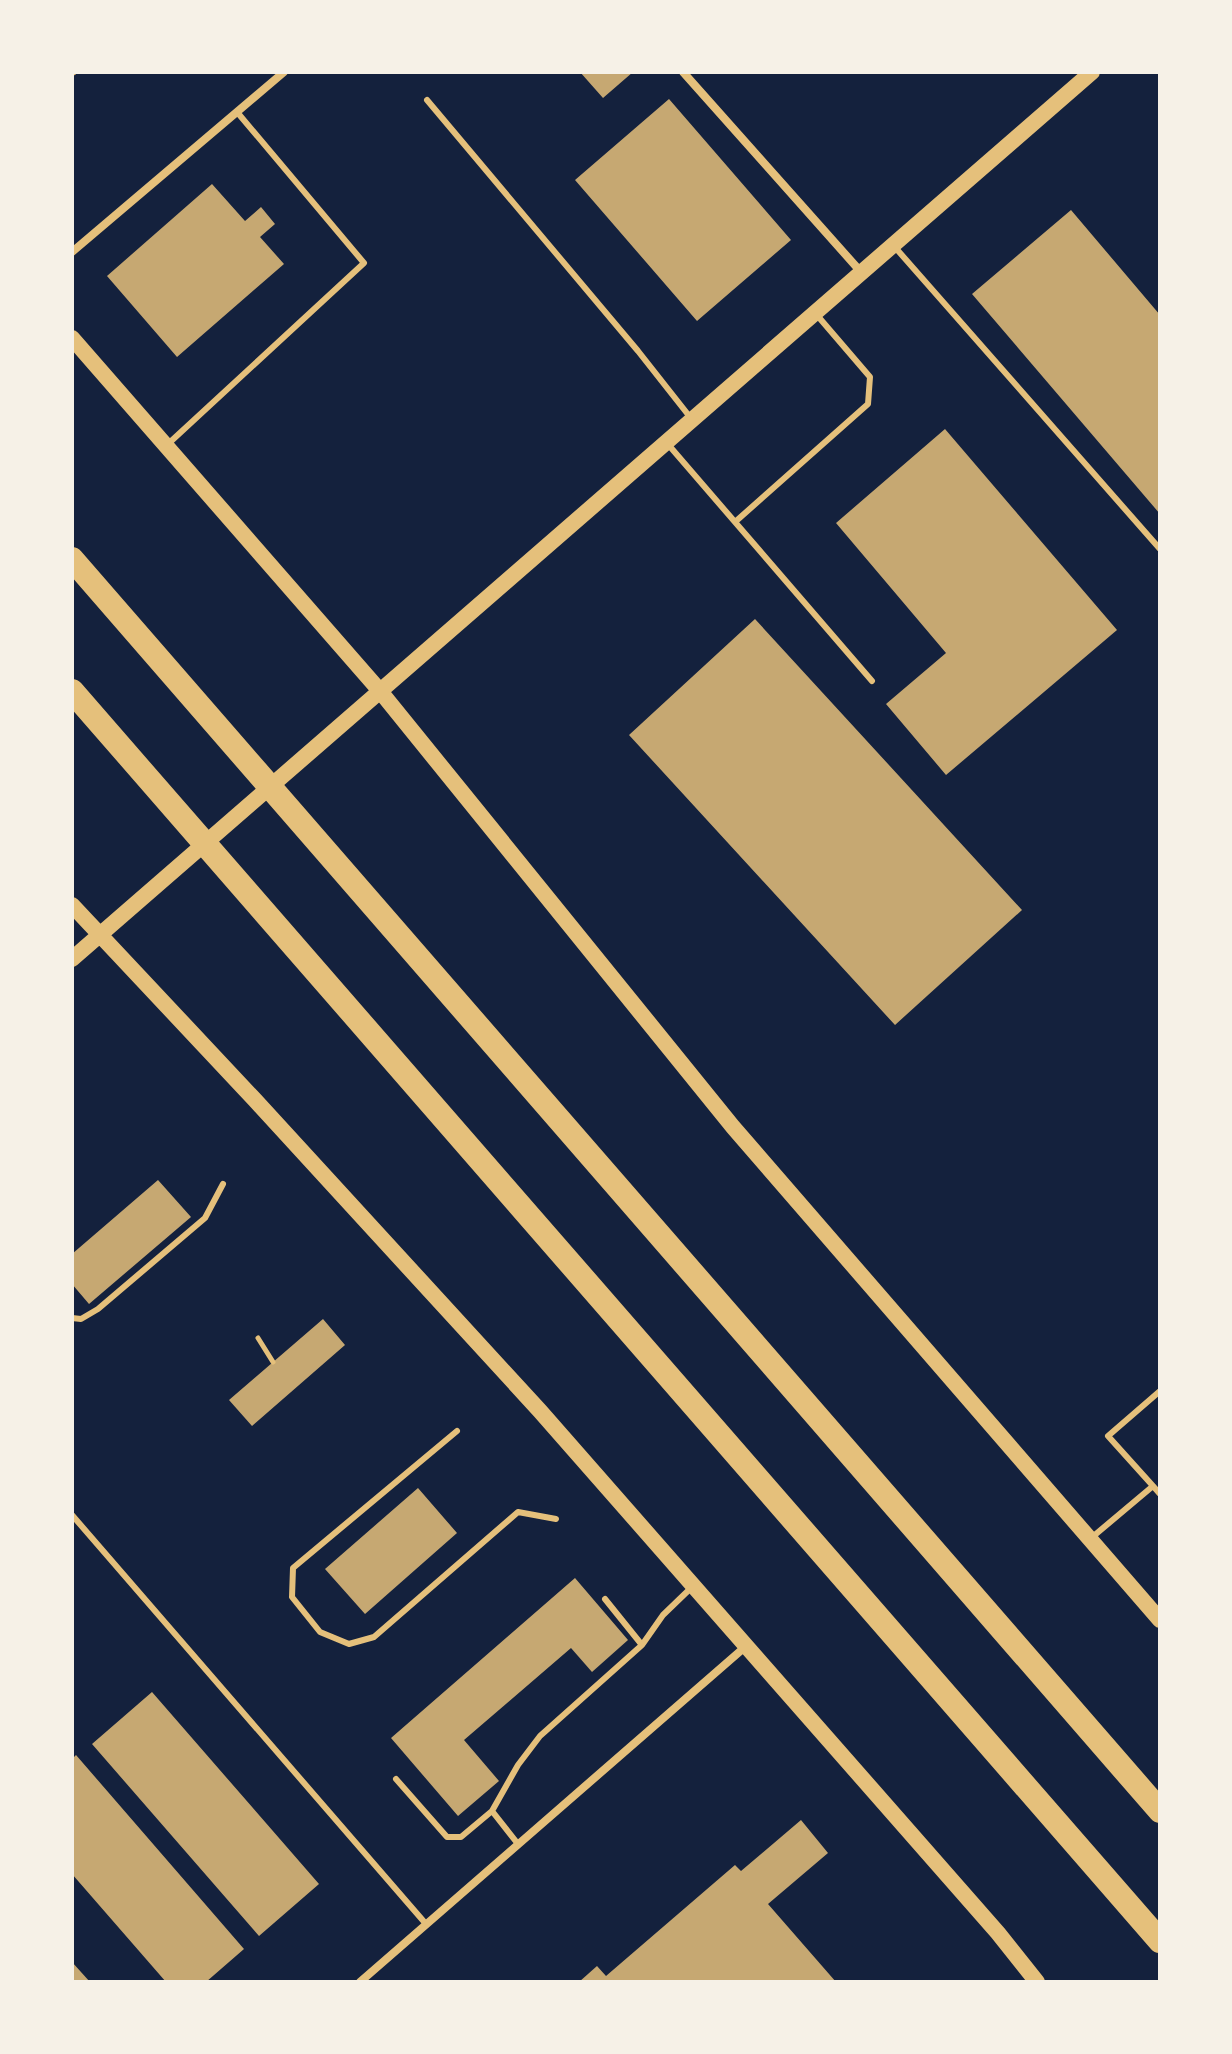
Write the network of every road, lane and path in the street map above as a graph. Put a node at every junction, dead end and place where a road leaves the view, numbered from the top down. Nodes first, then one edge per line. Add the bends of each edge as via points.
1 (284, 72) edge
2 (683, 72) edge
3 (1092, 72) edge
4 (427, 100) dead end
5 (237, 112) junction
6 (893, 245) junction
7 (72, 252) edge
8 (862, 272) junction
9 (815, 313) junction
10 (72, 338) edge
11 (692, 420) junction
12 (666, 442) junction
13 (166, 445) junction
14 (735, 522) junction
15 (1160, 549) edge
16 (72, 559) edge
17 (872, 681) dead end
18 (72, 691) edge
19 (380, 691) junction
20 (72, 905) edge
21 (98, 936) junction
22 (72, 959) edge
23 (223, 1184) dead end
24 (72, 1318) edge
25 (258, 1338) dead end
26 (273, 1362) dead end
27 (1160, 1391) edge
28 (457, 1431) dead end
29 (1153, 1486) junction
30 (1160, 1494) edge
31 (72, 1515) edge
32 (556, 1519) dead end
33 (1090, 1539) junction
34 (692, 1587) junction
35 (605, 1599) dead end
36 (1160, 1620) edge
37 (642, 1645) junction
38 (745, 1647) junction
39 (396, 1779) dead end
40 (492, 1811) junction
41 (1160, 1811) edge
42 (518, 1844) junction
43 (426, 1924) junction
44 (1160, 1941) edge
45 (360, 1982) edge
46 (1037, 1982) edge

1 - 5 street
2 - 8 street
3 - 6 main road
4 - 11 lane
5 - 7 street
5 - 13 lane via 364,263
6 - 8 main road
6 - 15 lane
8 - 9 main road
9 - 11 main road
9 - 14 lane via 870,377 868,404
10 - 13 main road
11 - 12 main road
12 - 14 lane
12 - 19 main road
13 - 19 main road
14 - 17 lane
16 - 41 highway
18 - 44 highway
19 - 21 main road
19 - 33 main road via 733,1127
20 - 21 main road
21 - 22 main road
21 - 34 main road via 520,1389
23 - 24 lane via 205,1218 98,1309
25 - 26 path
27 - 29 lane via 1108,1436
28 - 32 lane via 293,1568 292,1597 320,1632 349,1644 374,1637 518,1512
29 - 30 lane
29 - 33 lane
31 - 43 lane
33 - 36 main road
34 - 37 lane
34 - 38 main road
35 - 37 lane
37 - 40 lane via 540,1736
38 - 42 street
38 - 46 main road
39 - 40 lane via 447,1837 461,1837
40 - 42 lane
42 - 43 street
43 - 45 street

